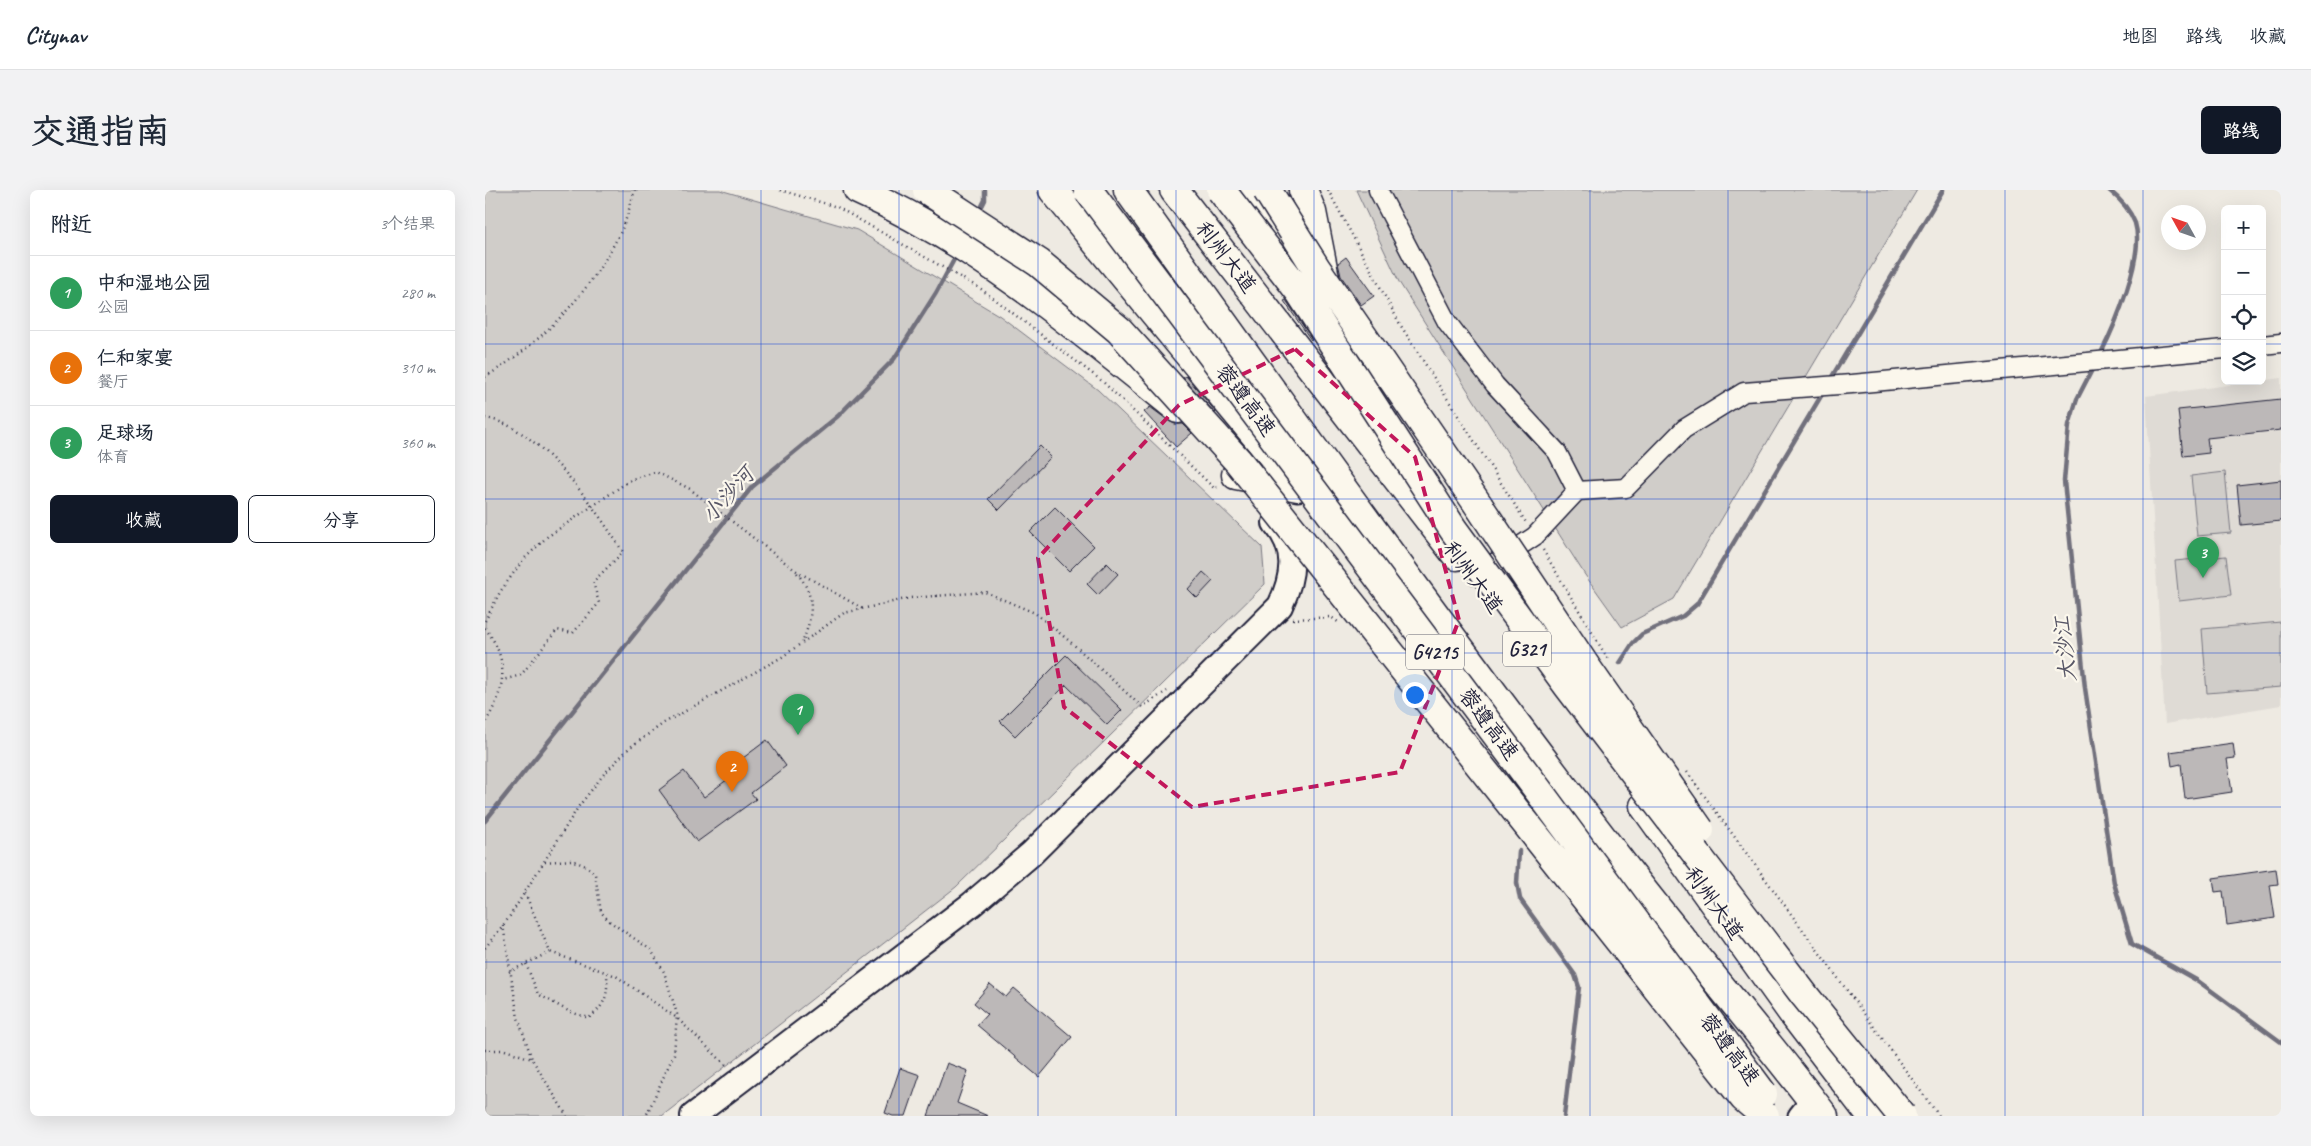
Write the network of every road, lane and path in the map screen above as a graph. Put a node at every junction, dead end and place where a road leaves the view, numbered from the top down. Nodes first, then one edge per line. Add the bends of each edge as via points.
1 (635, 190) edge
2 (780, 190) edge
3 (859, 190) edge
4 (927, 190) edge
5 (1053, 190) edge
6 (1088, 190) edge
7 (1129, 190) edge
8 (1174, 190) edge
9 (1221, 190) edge
10 (1245, 190) edge
11 (1267, 190) edge
12 (1303, 190) edge
13 (1328, 190) edge
14 (1378, 190) edge
15 (1330, 304) junction
16 (2281, 343) edge
17 (2266, 345) edge
18 (2221, 349) edge
19 (485, 377) edge
20 (1178, 409) joint
21 (485, 418) edge
22 (1232, 474) junction
23 (1298, 487) junction
24 (1577, 491) junction
25 (593, 505) junction
26 (1369, 526) junction
27 (1535, 536) junction
28 (1447, 542) junction
29 (795, 570) junction
30 (1473, 577) junction
31 (863, 609) junction
32 (1288, 619) dead end
33 (485, 621) edge
34 (1344, 627) dead end
35 (485, 628) edge
36 (802, 643) junction
37 (1611, 664) dead end
38 (503, 680) junction
39 (1167, 691) dead end
40 (485, 723) edge
41 (1686, 770) dead end
42 (545, 862) junction
43 (525, 893) junction
44 (503, 925) junction
45 (485, 948) edge
46 (550, 952) junction
47 (526, 964) junction
48 (509, 972) junction
49 (607, 972) junction
50 (1805, 996) junction
51 (677, 1018) junction
52 (485, 1050) edge
53 (532, 1059) junction
54 (740, 1080) junction
55 (1812, 1111) edge
56 (567, 1116) edge
57 (646, 1116) edge
58 (693, 1116) edge
59 (1765, 1116) edge
60 (1780, 1116) edge
61 (1871, 1116) edge
62 (1902, 1116) edge
63 (1939, 1116) edge

1 - 19 path via 619,236 589,286 559,321 510,362
2 - 22 path via 837,207 981,288 1102,381 1215,489
3 - 20 highway via 990,263
4 - 59 highway, bridge via 1039,263 1119,330 1231,454 1744,1098
5 - 23 highway
6 - 60 highway, 蓉遵高速 / G4215, bridge
7 - 26 highway, 利州大道 / G321
8 - 28 highway, 利州大道 / G321
9 - 50 highway, bridge via 1299,291 1453,529 1568,686
10 - 15 highway
11 - 50 highway, bridge via 1425,431 1746,896
12 - 15 highway via 1312,212
13 - 27 path via 1401,326
14 - 24 street via 1447,322 1495,386 1557,452
15 - 28 highway
16 - 17 street
18 - 24 street via 1744,392 1683,429 1626,488
20 - 22 main road
21 - 25 path via 497,420 533,442
22 - 23 highway
22 - 54 main road via 1285,534 1291,548 1289,587 1280,606 1031,854 972,904
23 - 26 highway
24 - 27 street
25 - 29 path via 631,479 656,472 690,489
25 - 33 path via 547,537 523,560 500,592
25 - 38 path via 623,552 593,582 599,603 573,632 557,630 521,675
26 - 55 highway, 利州大道 / G321
27 - 30 street
27 - 37 path
28 - 30 highway, 利州大道 / G321
29 - 31 path
29 - 36 path via 809,588 811,620
30 - 61 highway, 利州大道 / G321 via 1600,744 1793,1014
31 - 36 path via 845,613
31 - 39 path via 910,598 985,592 1035,613 1142,707
32 - 34 path via 1331,617
35 - 38 path via 495,640 503,664
36 - 42 path via 663,724 629,748 579,806
38 - 40 path
41 - 63 path
42 - 43 path
42 - 51 path via 571,860 595,874 601,912 651,950 664,972
43 - 44 path
43 - 46 path
44 - 45 path
44 - 48 path
46 - 47 path
46 - 49 path
47 - 48 path
47 - 49 path via 538,994 570,1012 589,1018 602,1007
48 - 53 path via 518,1018
49 - 51 path
50 - 62 highway, bridge
51 - 54 path
51 - 57 path via 674,1054
52 - 53 path via 505,1050
53 - 56 path
54 - 58 main road

